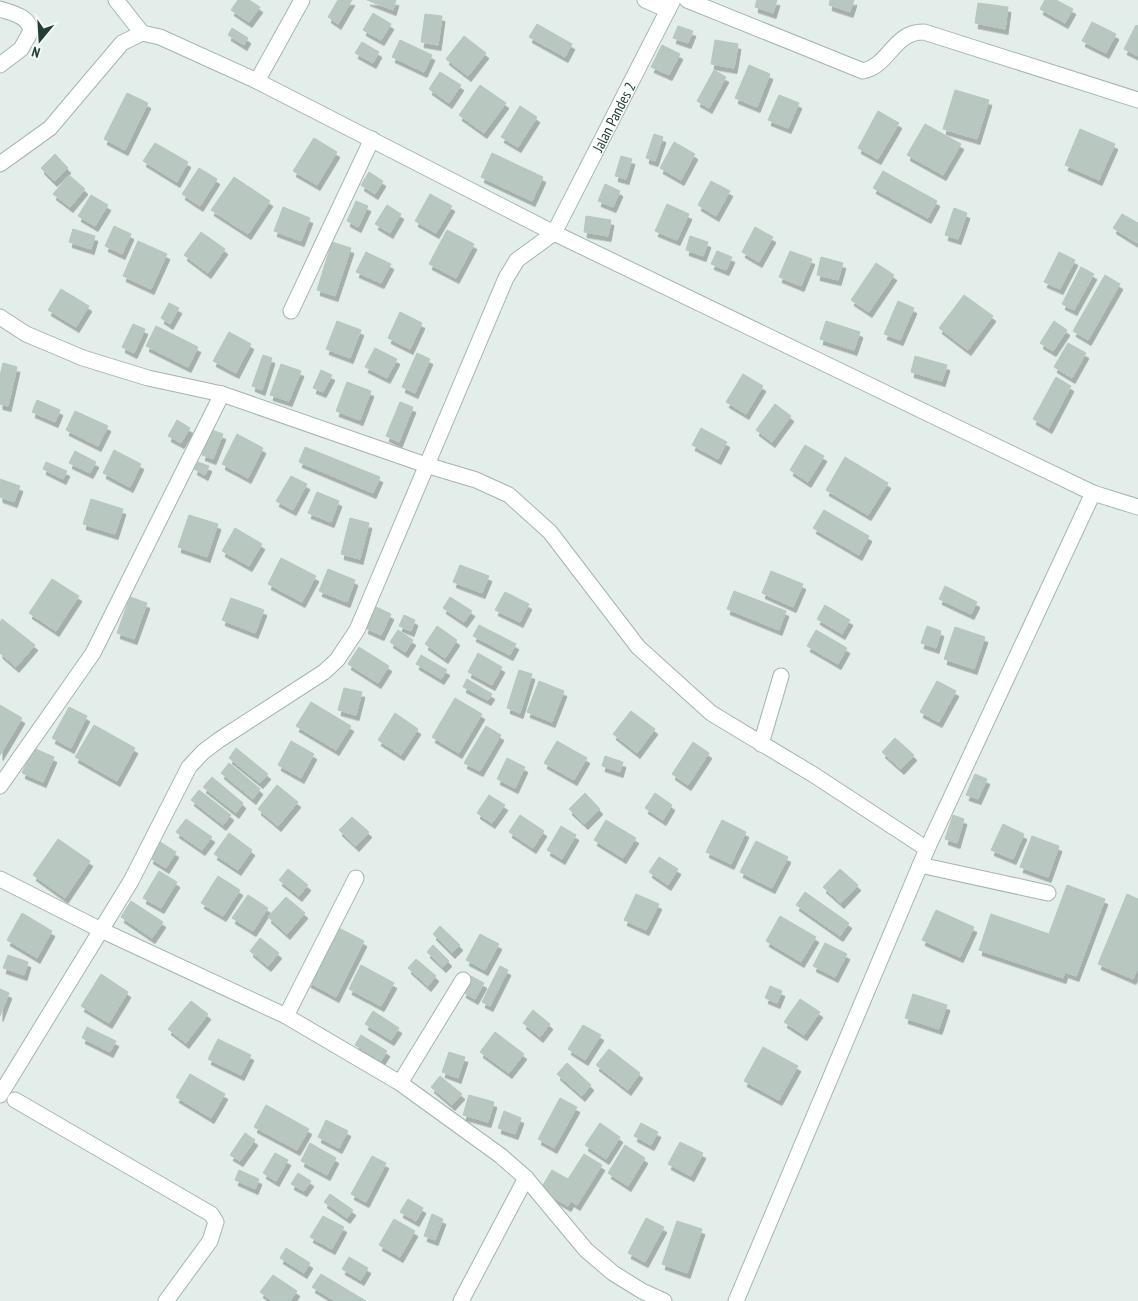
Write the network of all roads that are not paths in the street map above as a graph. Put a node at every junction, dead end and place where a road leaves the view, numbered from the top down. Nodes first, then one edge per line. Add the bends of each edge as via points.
1 (116, 0) edge
2 (302, 0) edge
3 (645, 0) edge
4 (687, 0) edge
5 (670, 5) edge
6 (0, 9) edge
7 (142, 33) junction
8 (0, 64) edge
9 (257, 81) junction
10 (1138, 100) edge
11 (372, 140) junction
12 (0, 164) edge
13 (554, 233) junction
14 (291, 311) dead end
15 (0, 317) edge
16 (222, 394) junction
17 (426, 465) junction
18 (1093, 493) junction
19 (1138, 507) edge
20 (781, 676) dead end
21 (761, 744) junction
22 (0, 786) edge
23 (926, 849) junction
24 (920, 865) junction
25 (356, 878) dead end
26 (0, 879) edge
27 (1048, 893) dead end
28 (101, 930) junction
29 (463, 980) dead end
30 (286, 1016) junction
31 (400, 1083) junction
32 (1, 1092) edge
33 (16, 1100) dead end
34 (526, 1178) junction
35 (166, 1301) edge
36 (461, 1301) edge
37 (664, 1301) edge
38 (736, 1301) edge

1 - 7 street
2 - 9 street
3 - 5 street
4 - 10 street via 863,71 874,66 908,33 924,32
5 - 13 street, Jalan Pandes 2
6 - 8 street via 21,17 28,22 31,31 22,49
7 - 9 street via 160,37
7 - 12 street via 122,43 50,128
9 - 11 street
11 - 13 street
11 - 14 street
13 - 17 street via 517,260 506,278
13 - 18 street
15 - 16 street via 26,334 83,358 148,378
16 - 17 street
16 - 22 street via 93,653
17 - 21 street via 476,480 509,495 550,532 638,646 711,713
17 - 28 street via 357,630 345,649 324,672 219,740 189,767 131,881
18 - 19 street
18 - 23 street
20 - 21 street
21 - 23 street
23 - 24 street
24 - 27 street
24 - 38 street
25 - 30 street
26 - 28 street
28 - 30 street
28 - 32 street
29 - 31 street
30 - 31 street
31 - 34 street via 501,1156
33 - 35 street via 211,1214 216,1222 210,1241
34 - 36 street
34 - 37 street via 586,1250 613,1273

